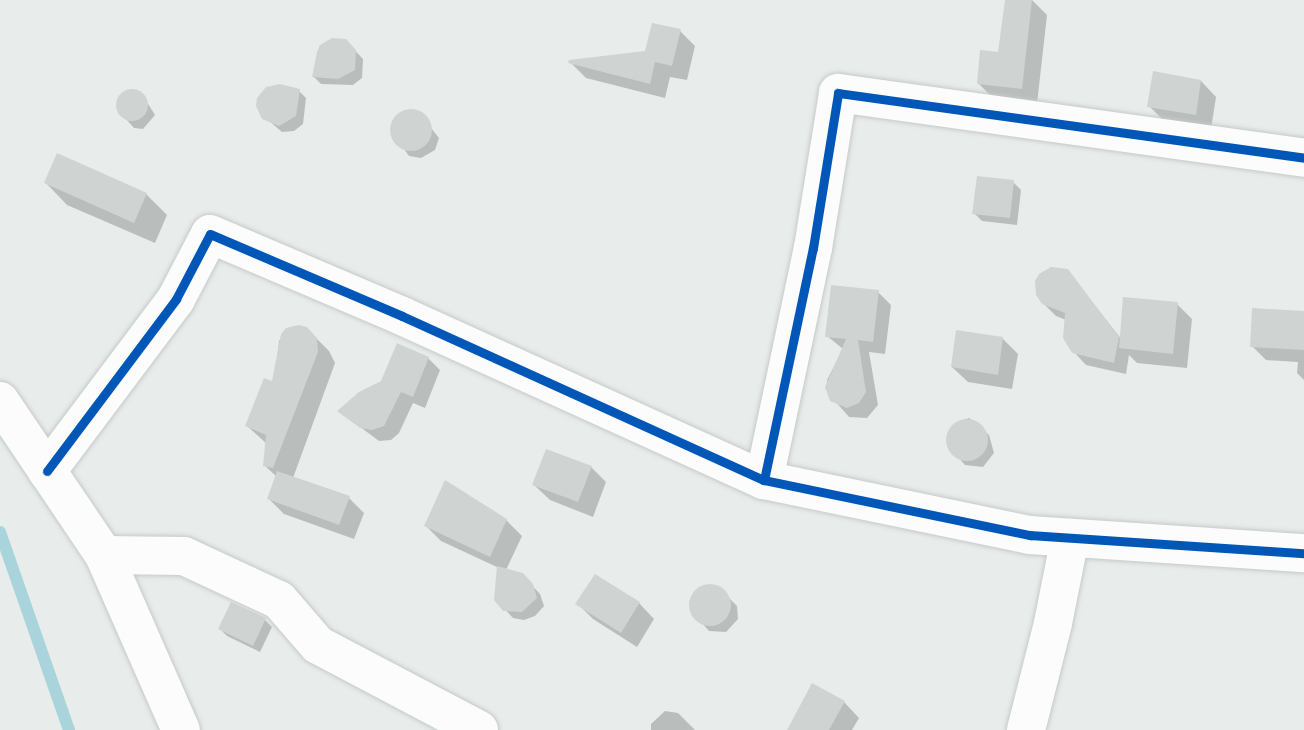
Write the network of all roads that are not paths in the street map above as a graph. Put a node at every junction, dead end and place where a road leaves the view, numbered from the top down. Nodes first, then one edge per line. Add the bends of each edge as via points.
1 (1304, 158) edge
2 (0, 401) edge
3 (47, 471) junction
4 (764, 480) junction
5 (1070, 538) junction
6 (1304, 553) edge
7 (104, 555) junction
8 (181, 730) edge
9 (479, 730) edge
10 (1026, 730) edge

1 - 4 street via 838,93 813,248
2 - 3 street
3 - 4 street via 176,299 210,234
3 - 7 street
4 - 5 street via 1030,535
5 - 6 street
5 - 10 street
7 - 8 street
7 - 9 street via 184,556 279,600 318,645

